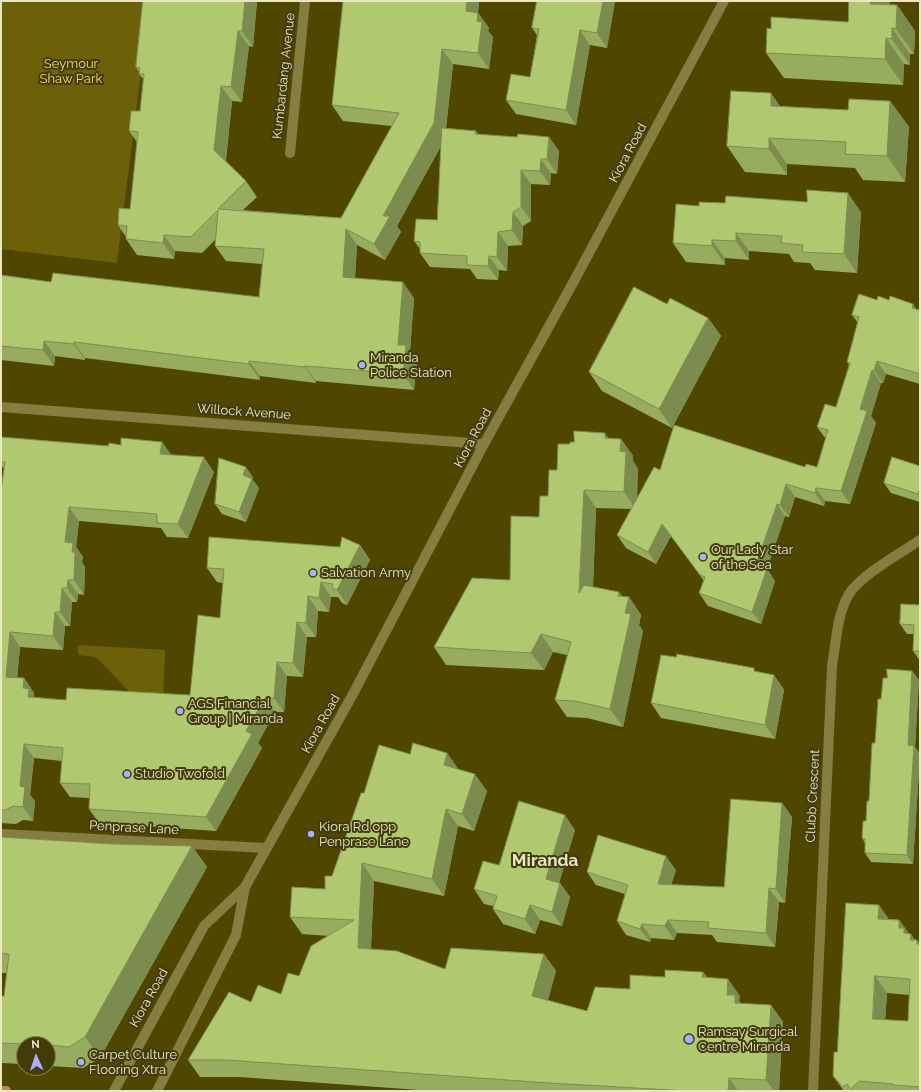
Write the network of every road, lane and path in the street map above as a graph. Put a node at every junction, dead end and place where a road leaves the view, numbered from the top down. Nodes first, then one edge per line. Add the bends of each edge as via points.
1 (305, 1) edge
2 (724, 1) edge
3 (290, 153) dead end
4 (1, 407) edge
5 (484, 444) junction
6 (920, 540) edge
7 (1, 834) edge
8 (266, 848) junction
9 (245, 887) junction
10 (1, 1091) edge
11 (6, 1091) edge
12 (114, 1091) edge
13 (157, 1091) edge
14 (813, 1091) edge

1 - 3 street, Kumbardang Avenue
2 - 5 street, Kiora Road
4 - 5 street, Willock Avenue
5 - 8 street, Kiora Road via 352,694
6 - 14 street, Clubb Crescent via 861,581 849,594 838,632 832,666
7 - 8 street, Penprase Lane
8 - 9 street, Kiora Road
9 - 12 street, Kiora Road via 204,926
9 - 13 street, Kiora Road via 236,935
10 - 11 main road

